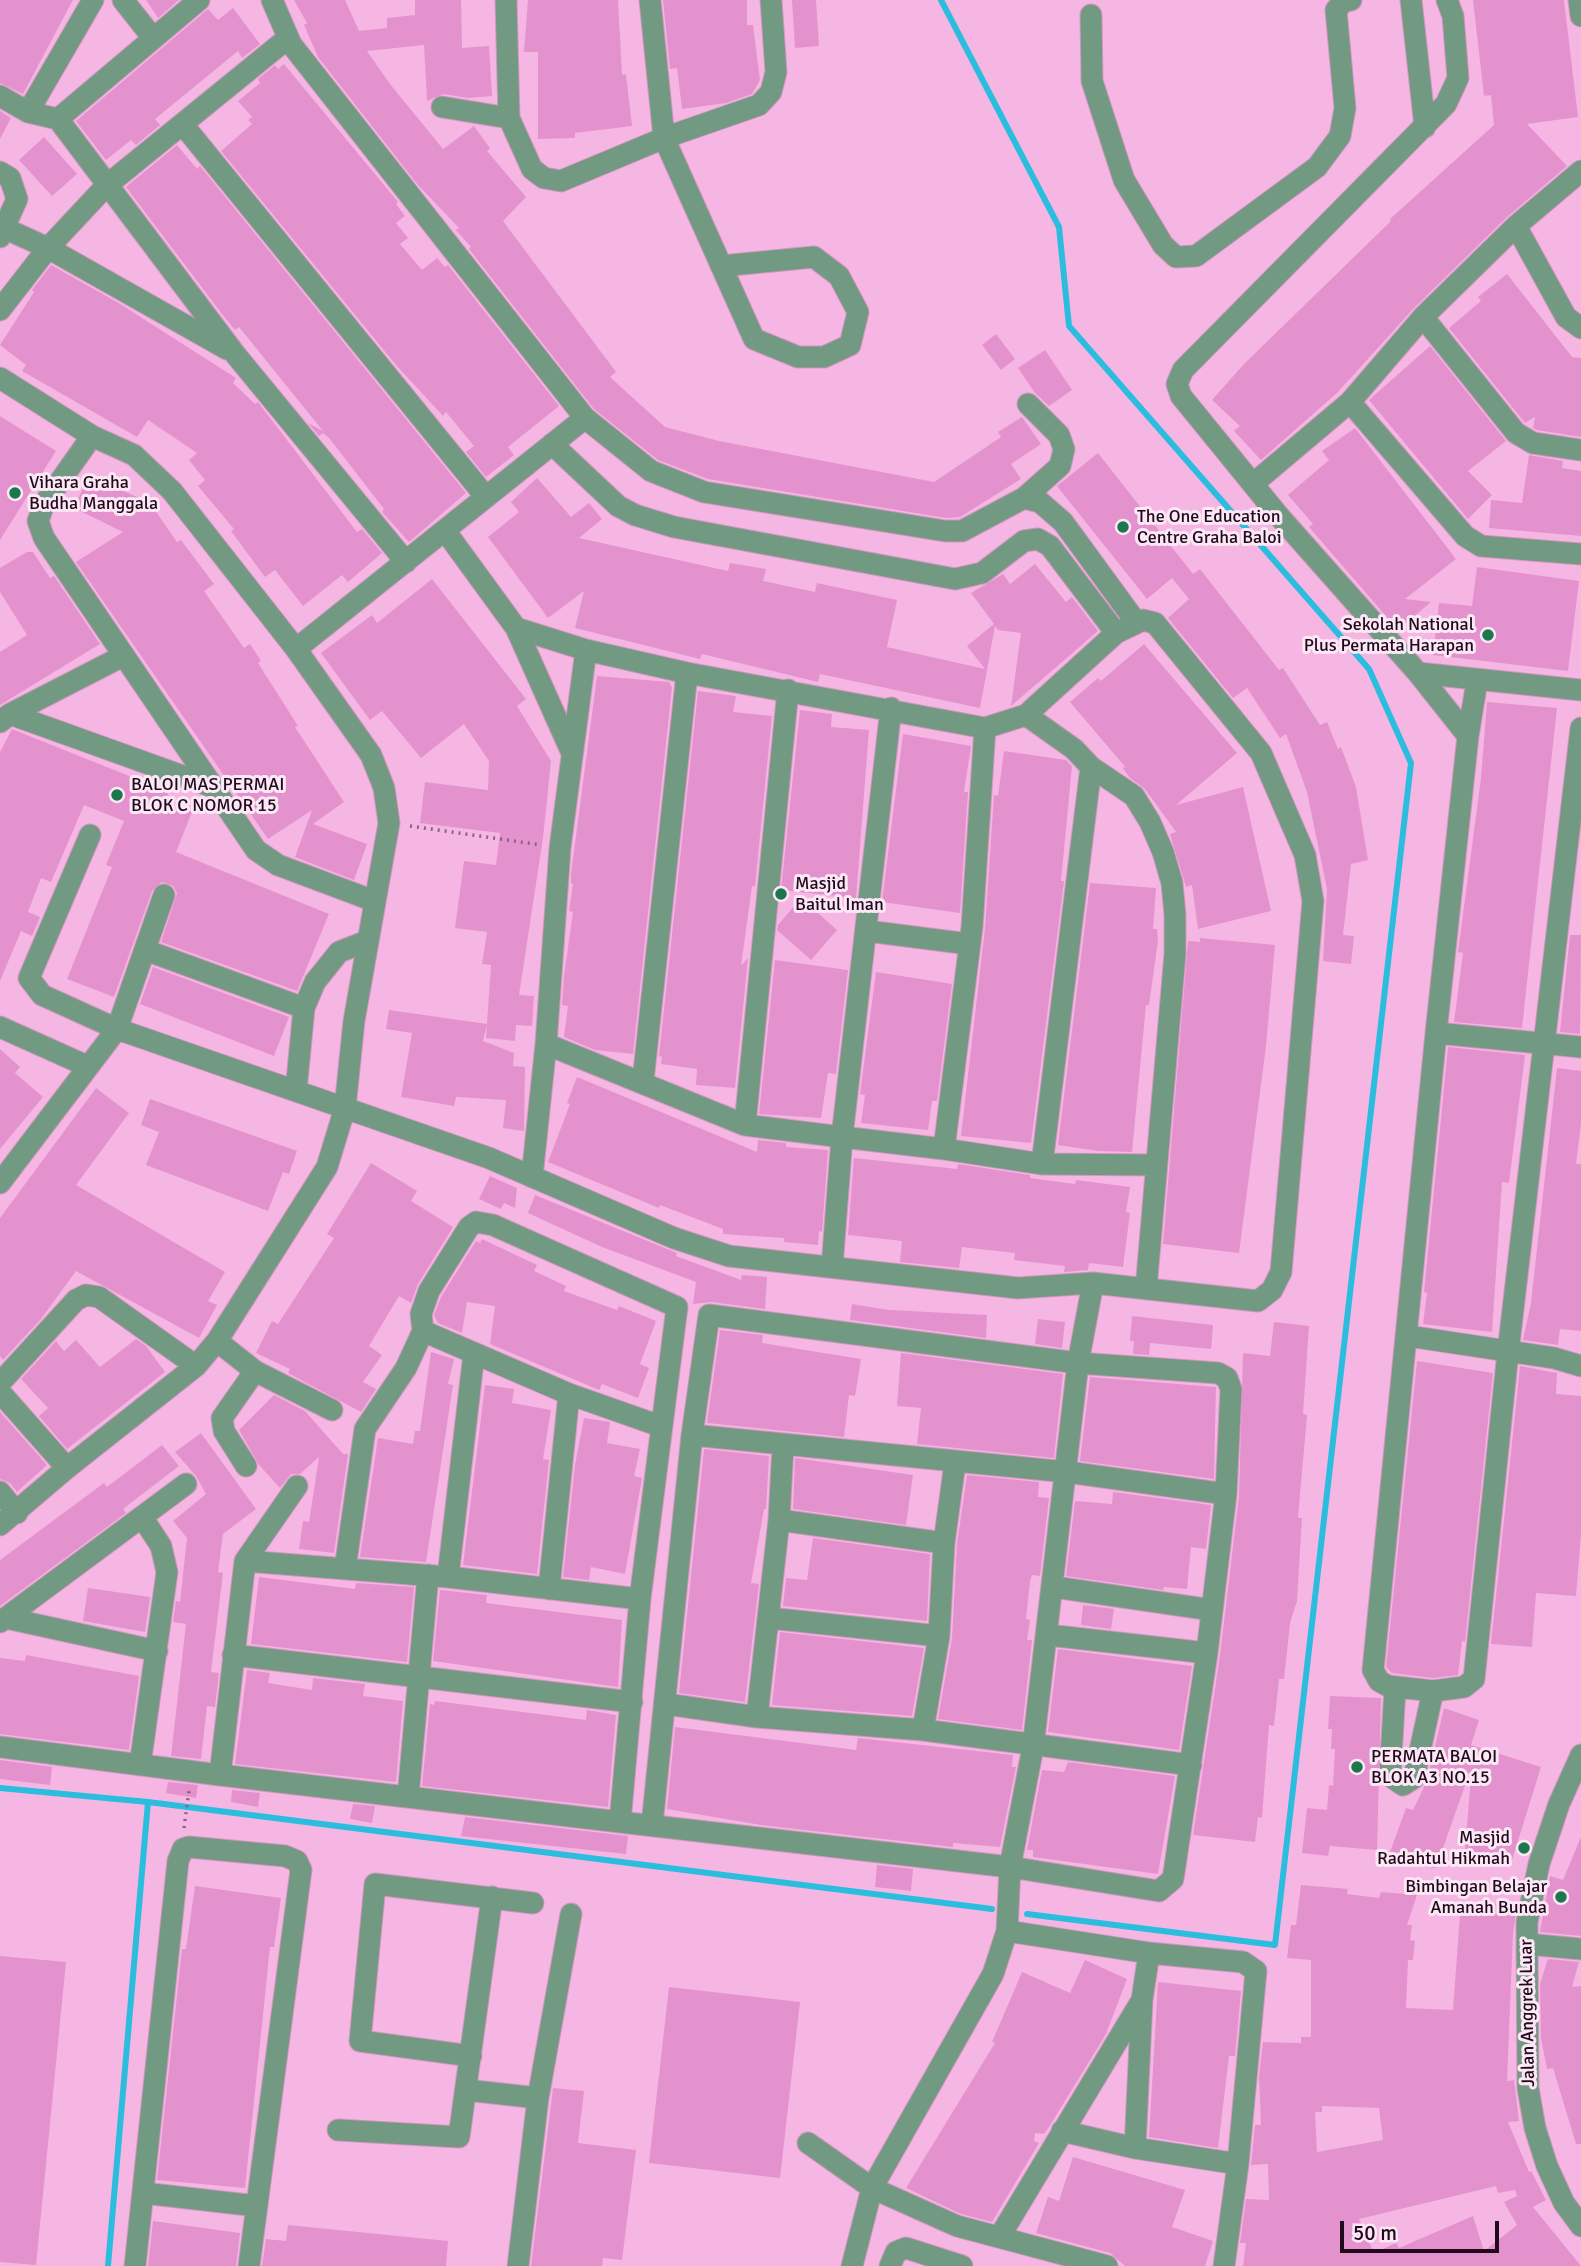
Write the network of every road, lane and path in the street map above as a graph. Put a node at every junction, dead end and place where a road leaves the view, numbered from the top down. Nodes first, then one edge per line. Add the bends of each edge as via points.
1 (93, 0) edge
2 (123, 0) edge
3 (199, 0) edge
4 (272, 0) edge
5 (506, 0) edge
6 (650, 0) edge
7 (771, 0) edge
8 (1351, 0) edge
9 (1411, 0) edge
10 (1447, 0) edge
11 (1579, 0) edge
12 (1091, 15) dead end
13 (1581, 16) edge
14 (153, 38) junction
15 (288, 38) junction
16 (0, 96) edge
17 (442, 107) dead end
18 (28, 112) junction
19 (509, 118) junction
20 (58, 119) junction
21 (184, 126) junction
22 (1425, 128) junction
23 (664, 138) junction
24 (1581, 171) edge
25 (0, 172) edge
26 (106, 186) junction
27 (1516, 226) junction
28 (3, 233) edge
29 (48, 248) junction
30 (721, 265) junction
31 (0, 310) edge
32 (1423, 317) junction
33 (1581, 328) edge
34 (235, 354) junction
35 (0, 378) edge
36 (1349, 401) junction
37 (1028, 404) dead end
38 (584, 418) junction
39 (92, 436) junction
40 (552, 444) junction
41 (1581, 450) edge
42 (1254, 483) junction
43 (486, 497) junction
44 (1024, 498) junction
45 (446, 532) junction
46 (1581, 554) edge
47 (406, 562) junction
48 (1136, 622) junction
49 (516, 628) junction
50 (1116, 633) junction
51 (296, 649) junction
52 (586, 650) junction
53 (123, 656) junction
54 (687, 673) junction
55 (1418, 673) junction
56 (1477, 681) junction
57 (788, 690) junction
58 (1581, 690) edge
59 (891, 708) junction
60 (1026, 715) junction
61 (5, 718) edge
62 (985, 728) junction
63 (1581, 728) edge
64 (1468, 736) junction
65 (571, 751) junction
66 (1091, 767) junction
67 (216, 788) junction
68 (389, 823) junction
69 (90, 835) dead end
70 (560, 848) junction
71 (164, 895) dead end
72 (374, 901) junction
73 (867, 931) junction
74 (367, 941) junction
75 (970, 944) junction
76 (145, 950) junction
77 (304, 1008) junction
78 (0, 1027) edge
79 (117, 1030) junction
80 (1436, 1033) junction
81 (546, 1044) junction
82 (1546, 1044) junction
83 (1581, 1047) edge
84 (87, 1066) junction
85 (643, 1081) junction
86 (296, 1091) junction
87 (345, 1108) junction
88 (746, 1125) junction
89 (842, 1137) junction
90 (944, 1149) junction
91 (1042, 1164) junction
92 (1156, 1165) junction
93 (532, 1177) junction
94 (0, 1183) edge
95 (832, 1267) junction
96 (1093, 1283) junction
97 (1146, 1289) junction
98 (423, 1331) junction
99 (1408, 1336) junction
100 (217, 1341) junction
101 (1508, 1352) junction
102 (474, 1353) junction
103 (1078, 1363) junction
104 (196, 1366) junction
105 (1581, 1366) edge
106 (255, 1371) junction
107 (0, 1382) edge
108 (0, 1392) edge
109 (569, 1394) junction
110 (332, 1410) dead end
111 (660, 1426) junction
112 (692, 1435) junction
113 (783, 1446) junction
114 (955, 1463) junction
115 (246, 1466) dead end
116 (67, 1468) junction
117 (1067, 1472) junction
118 (186, 1483) dead end
119 (297, 1486) dead end
120 (0, 1492) edge
121 (1226, 1494) junction
122 (142, 1517) junction
123 (8, 1519) edge
124 (779, 1520) junction
125 (944, 1543) junction
126 (245, 1561) junction
127 (345, 1569) junction
128 (438, 1576) junction
129 (1054, 1587) junction
130 (548, 1589) junction
131 (640, 1599) junction
132 (1212, 1610) junction
133 (769, 1618) junction
134 (3, 1620) edge
135 (1048, 1635) junction
136 (939, 1636) junction
137 (157, 1651) junction
138 (1207, 1653) junction
139 (233, 1655) junction
140 (418, 1678) junction
141 (1395, 1688) junction
142 (1433, 1691) junction
143 (632, 1702) junction
144 (666, 1704) junction
145 (757, 1717) junction
146 (923, 1730) junction
147 (1033, 1746) junction
148 (0, 1747) edge
149 (1581, 1755) edge
150 (140, 1765) junction
151 (1191, 1765) junction
152 (220, 1775) junction
153 (189, 1793) dead end
154 (408, 1797) junction
155 (620, 1822) junction
156 (652, 1825) junction
157 (183, 1832) dead end
158 (1010, 1867) junction
159 (492, 1897) junction
160 (533, 1903) dead end
161 (570, 1914) dead end
162 (1007, 1931) junction
163 (1527, 1944) junction
164 (1581, 1949) edge
165 (1149, 1953) junction
166 (1142, 2000) junction
167 (471, 2056) junction
168 (466, 2090) junction
169 (538, 2098) junction
170 (338, 2130) dead end
171 (1062, 2131) junction
172 (808, 2144) dead end
173 (1135, 2148) junction
174 (1238, 2164) junction
175 (872, 2188) junction
176 (144, 2193) junction
177 (257, 2206) junction
178 (1581, 2225) edge
179 (1000, 2236) junction
180 (135, 2266) edge
181 (249, 2266) edge
182 (518, 2266) edge
183 (852, 2266) edge
184 (890, 2266) edge
185 (962, 2266) edge
186 (1107, 2266) edge
187 (1224, 2266) edge

1 - 18 street
2 - 14 street
3 - 14 street
4 - 15 street
5 - 19 street
6 - 23 street
7 - 23 street via 776,72 765,100 752,109
8 - 12 street via 1336,10 1345,108 1340,136 1317,167 1196,256 1176,257 1163,245 1124,180 1092,81
9 - 22 street
10 - 22 street via 1453,16 1458,78 1453,95
11 - 13 street
14 - 20 street
15 - 21 street
15 - 38 street
16 - 18 street
17 - 19 street
18 - 20 street
19 - 23 street via 529,164 551,181 570,178
20 - 26 street
21 - 26 street
21 - 43 street
22 - 42 street via 1314,235 1179,377 1181,396
23 - 30 street
24 - 27 street
25 - 28 street via 10,178 16,191 16,205
26 - 29 street
26 - 34 street
27 - 32 street
27 - 33 street via 1566,317
28 - 29 street
29 - 31 street
29 - 34 street
30 - 30 street via 754,339 798,357 824,357 850,345 858,312 839,276 814,257
32 - 36 street
32 - 41 street via 1516,433 1533,443
34 - 47 street
35 - 39 street
36 - 42 street
36 - 46 street via 1465,537 1481,546
37 - 44 street via 1059,435 1063,458
38 - 40 street
38 - 44 street via 651,471 704,492 955,531
39 - 51 street via 134,455 154,472
39 - 53 street via 44,504 38,521
40 - 43 street
40 - 50 street via 618,506 674,527 956,579 982,573 1028,539 1044,542
42 - 55 street
43 - 45 street
44 - 48 street via 1040,502 1063,523
45 - 47 street
45 - 49 street
47 - 51 street
48 - 50 street
48 - 97 street via 1159,627 1261,753 1306,855 1313,901 1277,1282 1258,1301
49 - 52 street
49 - 65 street
50 - 60 street
51 - 68 street via 371,755 384,788
52 - 54 street
52 - 65 street
53 - 61 street
53 - 67 street
54 - 57 street
54 - 85 street
55 - 56 street
55 - 64 street
56 - 58 street
56 - 64 street
57 - 59 street
57 - 88 street
59 - 62 street
59 - 73 street
60 - 62 street
60 - 66 street
61 - 67 street
62 - 75 street
63 - 82 street
64 - 80 street
65 - 70 street
66 - 91 street
66 - 92 street via 1134,796 1150,822 1172,883 1175,954
67 - 72 street via 261,855
68 - 70 path
68 - 72 street
69 - 79 street via 29,978 42,995
70 - 81 street
71 - 76 street
72 - 74 street
73 - 75 street
73 - 89 street
74 - 77 street via 339,952 315,982
74 - 87 street
75 - 90 street
76 - 77 street
76 - 79 street
77 - 86 street
78 - 84 street
79 - 84 street
79 - 86 street
80 - 82 street
80 - 99 street
81 - 85 street
81 - 93 street
82 - 83 street
82 - 101 street
84 - 94 street
85 - 88 street
86 - 87 street
87 - 93 street
87 - 100 street via 327,1167
88 - 89 street
89 - 90 street
89 - 95 street
90 - 91 street
91 - 92 street
92 - 97 street
93 - 95 street via 705,1249
95 - 96 street via 1018,1288
96 - 97 street
96 - 103 street
98 - 102 street
98 - 111 street via 421,1314 429,1291 468,1227 476,1222 493,1225 677,1307
98 - 127 street via 406,1368 366,1429
99 - 101 street
99 - 141 street via 1373,1670 1379,1681
100 - 104 street
100 - 106 street
101 - 105 street
101 - 142 street via 1474,1679 1464,1687
102 - 109 street
102 - 128 street
103 - 112 street via 709,1315
103 - 117 street
103 - 121 street via 1218,1373 1227,1378 1231,1389
104 - 107 street via 99,1297 86,1295 76,1300
104 - 116 street
106 - 110 street
106 - 115 street via 222,1418 224,1431
108 - 116 street
109 - 111 street
109 - 130 street
111 - 131 street
112 - 113 street
112 - 144 street
113 - 114 street
113 - 124 street
114 - 117 street
114 - 125 street
116 - 123 street
117 - 121 street
117 - 129 street
118 - 122 street
119 - 126 street
120 - 123 street
121 - 132 street
122 - 134 street
122 - 137 street via 161,1546 167,1572
124 - 125 street
124 - 133 street
125 - 136 street
126 - 127 street
126 - 139 street
127 - 128 street
128 - 130 street
128 - 140 street
129 - 132 street
129 - 135 street
130 - 131 street
131 - 143 street
132 - 138 street
133 - 136 street
133 - 145 street
134 - 137 street
135 - 138 street
135 - 147 street
136 - 146 street
137 - 150 street
138 - 151 street
139 - 140 street
139 - 152 street
140 - 143 street
140 - 154 street
141 - 142 street
141 - 142 street via 1390,1773 1394,1781 1404,1784 1414,1778
143 - 155 street
144 - 145 street
144 - 156 street
145 - 146 street
146 - 147 street
147 - 151 street
147 - 158 street
148 - 150 street
149 - 163 street, Jalan Anggrek Luar via 1539,1864
150 - 152 street
151 - 158 street via 1173,1879 1163,1890
152 - 154 street
153 - 157 path
154 - 155 street
155 - 156 street
156 - 158 street
158 - 162 street
159 - 160 street
159 - 167 street
159 - 167 street via 375,1884 360,2041
161 - 169 street
162 - 165 street
162 - 175 street via 993,1974
163 - 164 street
163 - 178 street, Jalan Anggrek Luar via 1528,2088 1535,2128 1564,2203
165 - 166 street
165 - 174 street via 1243,1962 1256,1971
166 - 171 street
166 - 173 street
167 - 168 street
168 - 169 street
168 - 170 street via 459,2137
169 - 182 street
171 - 173 street
171 - 179 street
172 - 175 street
173 - 174 street
174 - 187 street
175 - 179 street via 957,2226
175 - 183 street
176 - 177 street
176 - 177 street via 178,1856 189,1847 285,1856 297,1861 301,1870
176 - 180 street
177 - 181 street
179 - 186 street
184 - 185 street via 896,2252 906,2248

